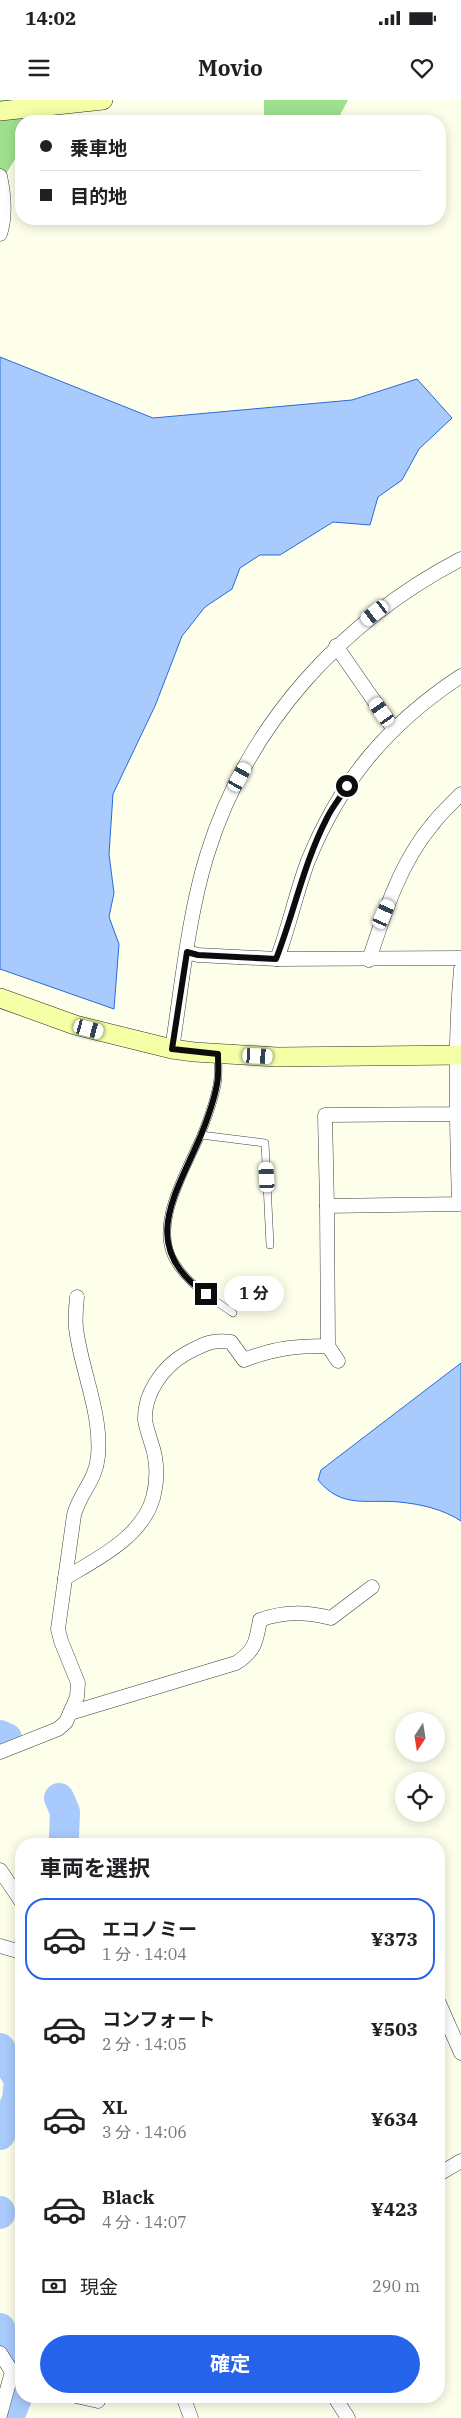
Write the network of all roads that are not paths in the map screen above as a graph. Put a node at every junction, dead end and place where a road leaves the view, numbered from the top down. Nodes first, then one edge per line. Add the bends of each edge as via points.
1 (103, 100) edge
2 (1, 110) edge
3 (0, 176) edge
4 (0, 234) edge
5 (461, 559) edge
6 (336, 646) junction
7 (461, 676) edge
8 (393, 728) junction
9 (461, 794) edge
10 (187, 952) junction
11 (461, 958) edge
12 (276, 959) junction
13 (369, 960) junction
14 (461, 969) edge
15 (0, 998) edge
16 (172, 1049) junction
17 (218, 1054) junction
18 (460, 1056) edge
19 (457, 1114) junction
20 (201, 1135) junction
21 (460, 1152) edge
22 (327, 1206) junction
23 (270, 1244) dead end
24 (77, 1297) dead end
25 (233, 1313) dead end
26 (328, 1346) junction
27 (338, 1361) dead end
28 (65, 1578) junction
29 (372, 1587) dead end
30 (70, 1713) junction
31 (0, 1752) edge
32 (0, 1870) edge
33 (15, 1893) edge
34 (0, 1946) edge
35 (15, 1950) edge
36 (445, 2017) edge
37 (461, 2053) edge
38 (461, 2161) edge
39 (445, 2170) edge
40 (0, 2353) edge
41 (15, 2383) edge
42 (186, 2403) edge
43 (338, 2403) edge
44 (0, 2415) edge
45 (191, 2418) edge
46 (348, 2418) edge

1 - 2 street
3 - 4 street via 4,191
5 - 6 street via 389,602
6 - 8 street
6 - 10 street via 284,706 240,777 207,854
7 - 8 street
8 - 12 street via 358,770 327,818 308,863
9 - 13 street via 431,825 408,861 384,914
10 - 12 street
10 - 16 street
11 - 13 street
12 - 13 street
14 - 18 street
15 - 16 street via 75,1025
16 - 17 street
17 - 18 street
17 - 20 lane via 218,1084
18 - 19 street
19 - 21 street
19 - 22 street via 325,1116
20 - 23 lane via 265,1143
20 - 25 lane via 180,1181 170,1212 167,1240 174,1263 192,1285
21 - 22 street via 459,1204
22 - 26 street
24 - 28 street via 76,1327 97,1427 98,1455 95,1476 77,1502
26 - 27 street
26 - 28 street via 295,1346 244,1360 231,1342 215,1340 174,1360 153,1386 148,1401 145,1420 156,1456 156,1476 153,1498 144,1518 103,1556
28 - 30 street via 58,1629 78,1683 77,1697
29 - 30 street via 331,1618 292,1613 260,1620 252,1649 236,1662
30 - 31 street via 58,1730
32 - 33 street
34 - 35 street
36 - 37 street
38 - 39 street
40 - 41 street
41 - 44 street
42 - 45 street
43 - 46 street

